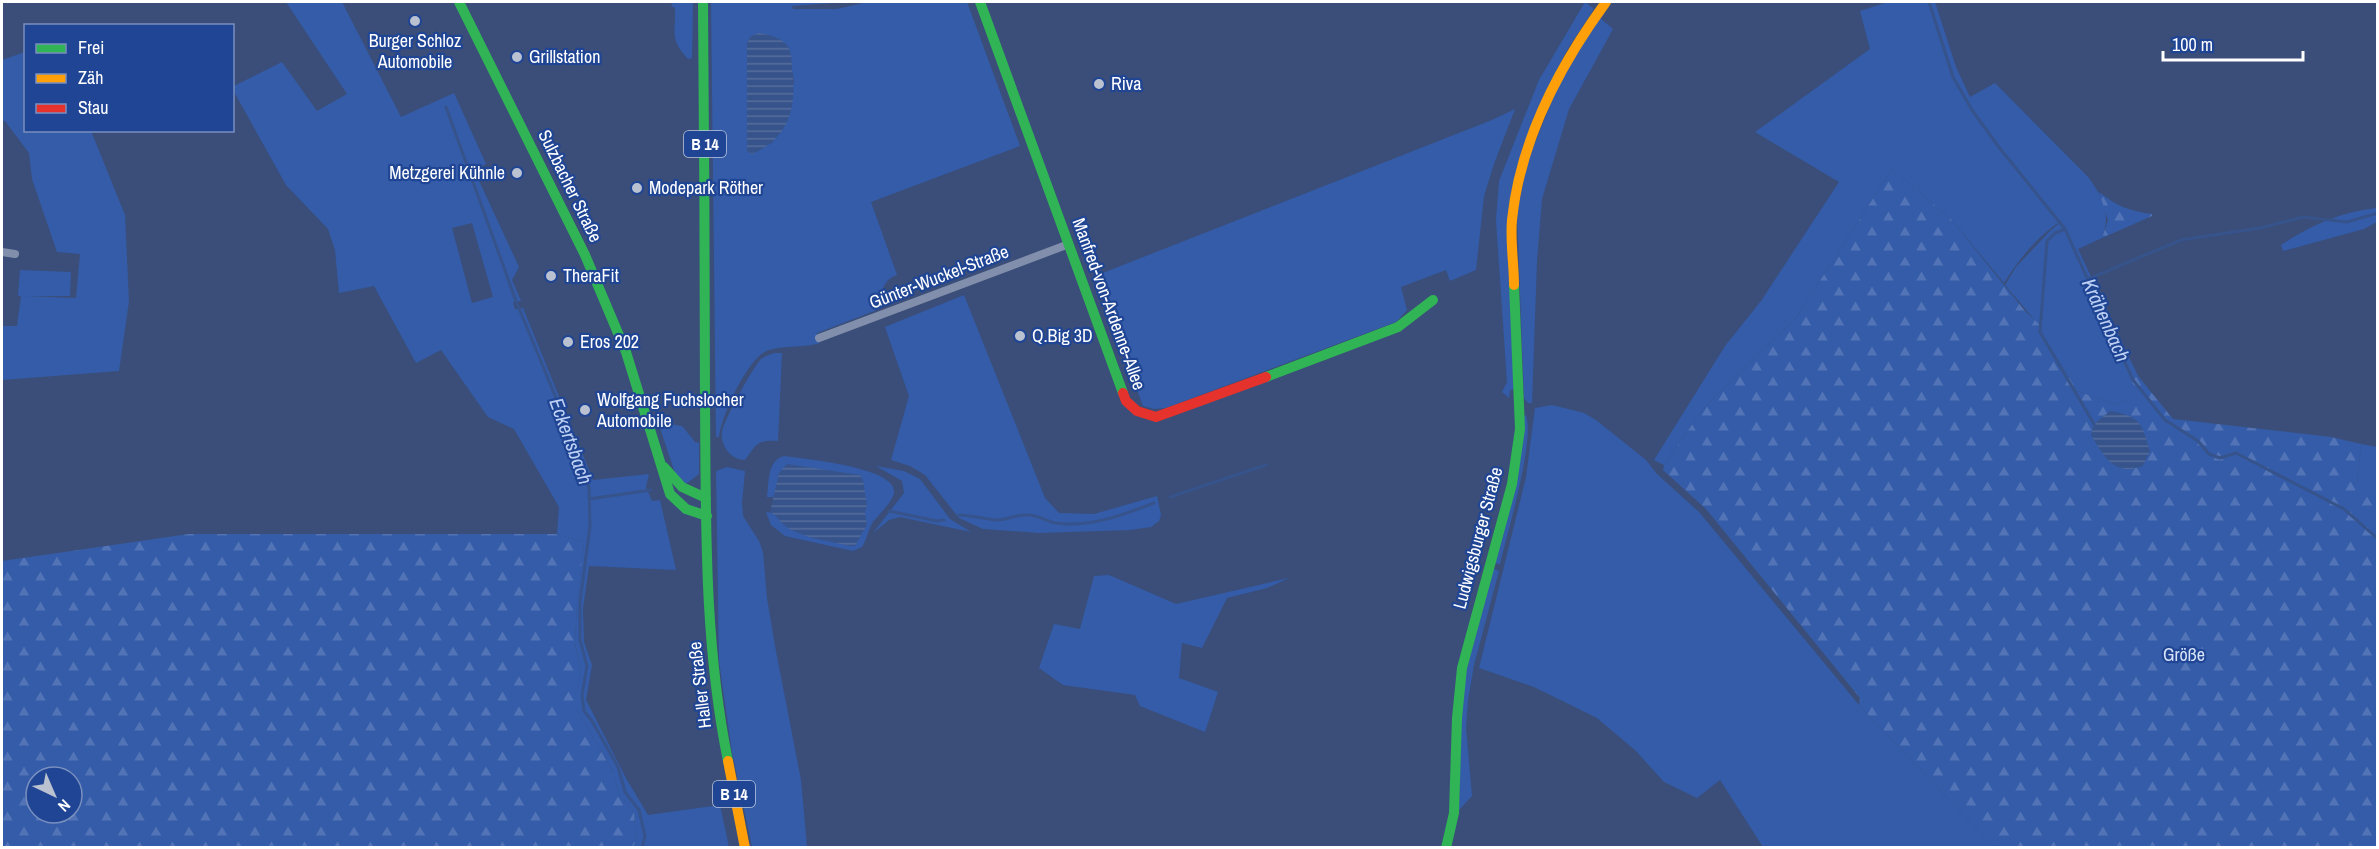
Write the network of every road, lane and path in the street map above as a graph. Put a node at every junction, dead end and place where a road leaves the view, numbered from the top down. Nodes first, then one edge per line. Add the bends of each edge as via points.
1 (459, 2) edge
2 (704, 2) edge
3 (981, 2) edge
4 (1606, 2) edge
5 (1069, 244) junction
6 (2, 252) edge
7 (15, 254) dead end
8 (1433, 300) dead end
9 (819, 338) dead end
10 (659, 460) junction
11 (706, 498) junction
12 (707, 516) junction
13 (745, 848) edge
14 (1446, 848) edge

1 - 10 street, Sulzbacher Straße via 585,255 626,352
2 - 11 street, B 14
3 - 5 street, Manfred-von-Ardenne-Allee
4 - 14 street, Ludwigsburger Straße via 1557,77 1514,200 1520,429 1512,484 1462,668 1454,813
5 - 8 street, Manfred-von-Ardenne-Allee via 1126,400 1137,412 1150,417 1398,327
5 - 9 street, Günter-Wuckel-Straße
6 - 7 street
10 - 11 street via 680,487
10 - 12 street, Sulzbacher Straße via 675,501 693,514
11 - 12 street, B 14
12 - 13 street, Haller Straße / B 14 via 715,690

